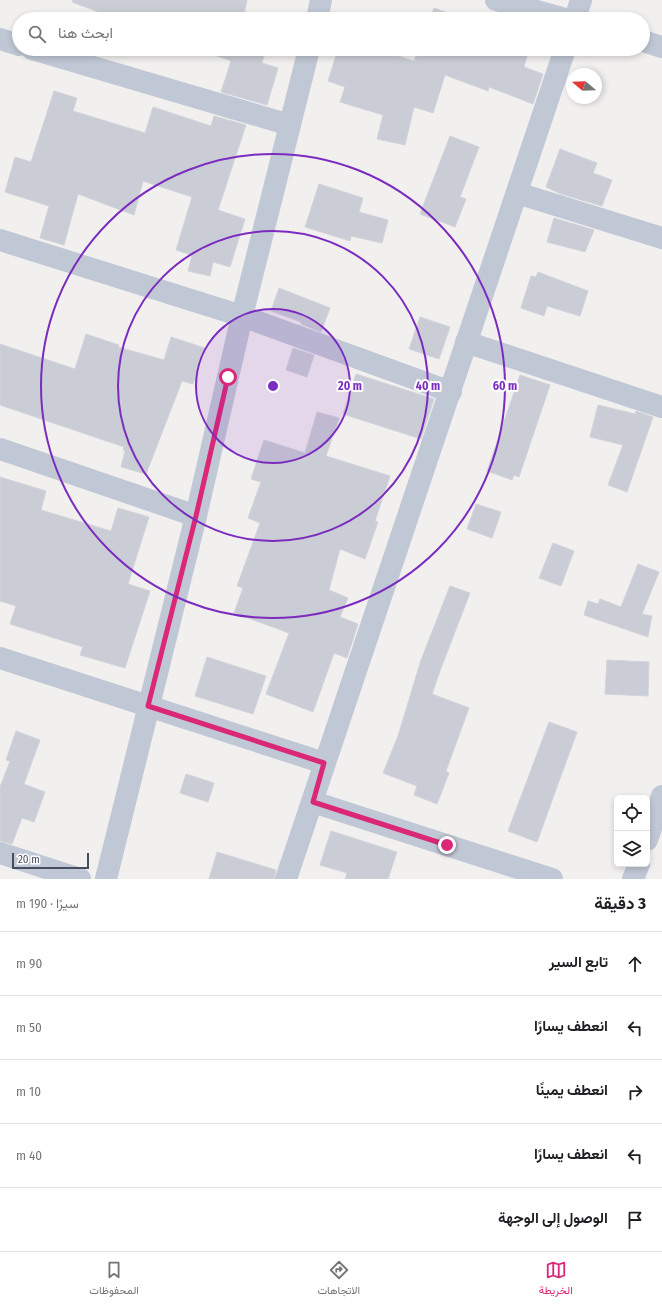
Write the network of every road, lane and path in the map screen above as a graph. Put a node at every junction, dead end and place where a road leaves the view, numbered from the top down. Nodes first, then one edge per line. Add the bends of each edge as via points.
1 (321, 0) edge
2 (496, 0) edge
3 (581, 0) edge
4 (318, 12) edge
5 (540, 12) edge
6 (577, 12) edge
7 (0, 39) edge
8 (12, 43) edge
9 (650, 43) edge
10 (662, 47) edge
11 (56, 56) edge
12 (307, 56) edge
13 (563, 56) edge
14 (290, 125) junction
15 (517, 193) junction
16 (662, 238) edge
17 (0, 240) edge
18 (242, 316) junction
19 (466, 342) junction
20 (451, 392) junction
21 (662, 407) edge
22 (0, 449) edge
23 (196, 516) junction
24 (0, 658) edge
25 (148, 706) junction
26 (324, 763) junction
27 (662, 796) edge
28 (313, 802) junction
29 (650, 831) edge
30 (0, 853) edge
31 (638, 867) edge
32 (80, 879) edge
33 (106, 879) edge
34 (286, 879) edge
35 (552, 879) edge
36 (634, 879) edge

1 - 4 street
2 - 5 street
3 - 6 street
7 - 8 street
9 - 10 street
11 - 14 street
12 - 14 street
13 - 15 street
14 - 18 street
15 - 16 street
15 - 19 street
17 - 18 street
18 - 20 street
18 - 23 street
19 - 20 street
19 - 21 street
20 - 26 street
22 - 23 street
23 - 25 street
24 - 25 street
25 - 26 street
25 - 33 street
26 - 28 street
27 - 29 street
28 - 34 street
28 - 35 street
30 - 32 street
31 - 36 street

